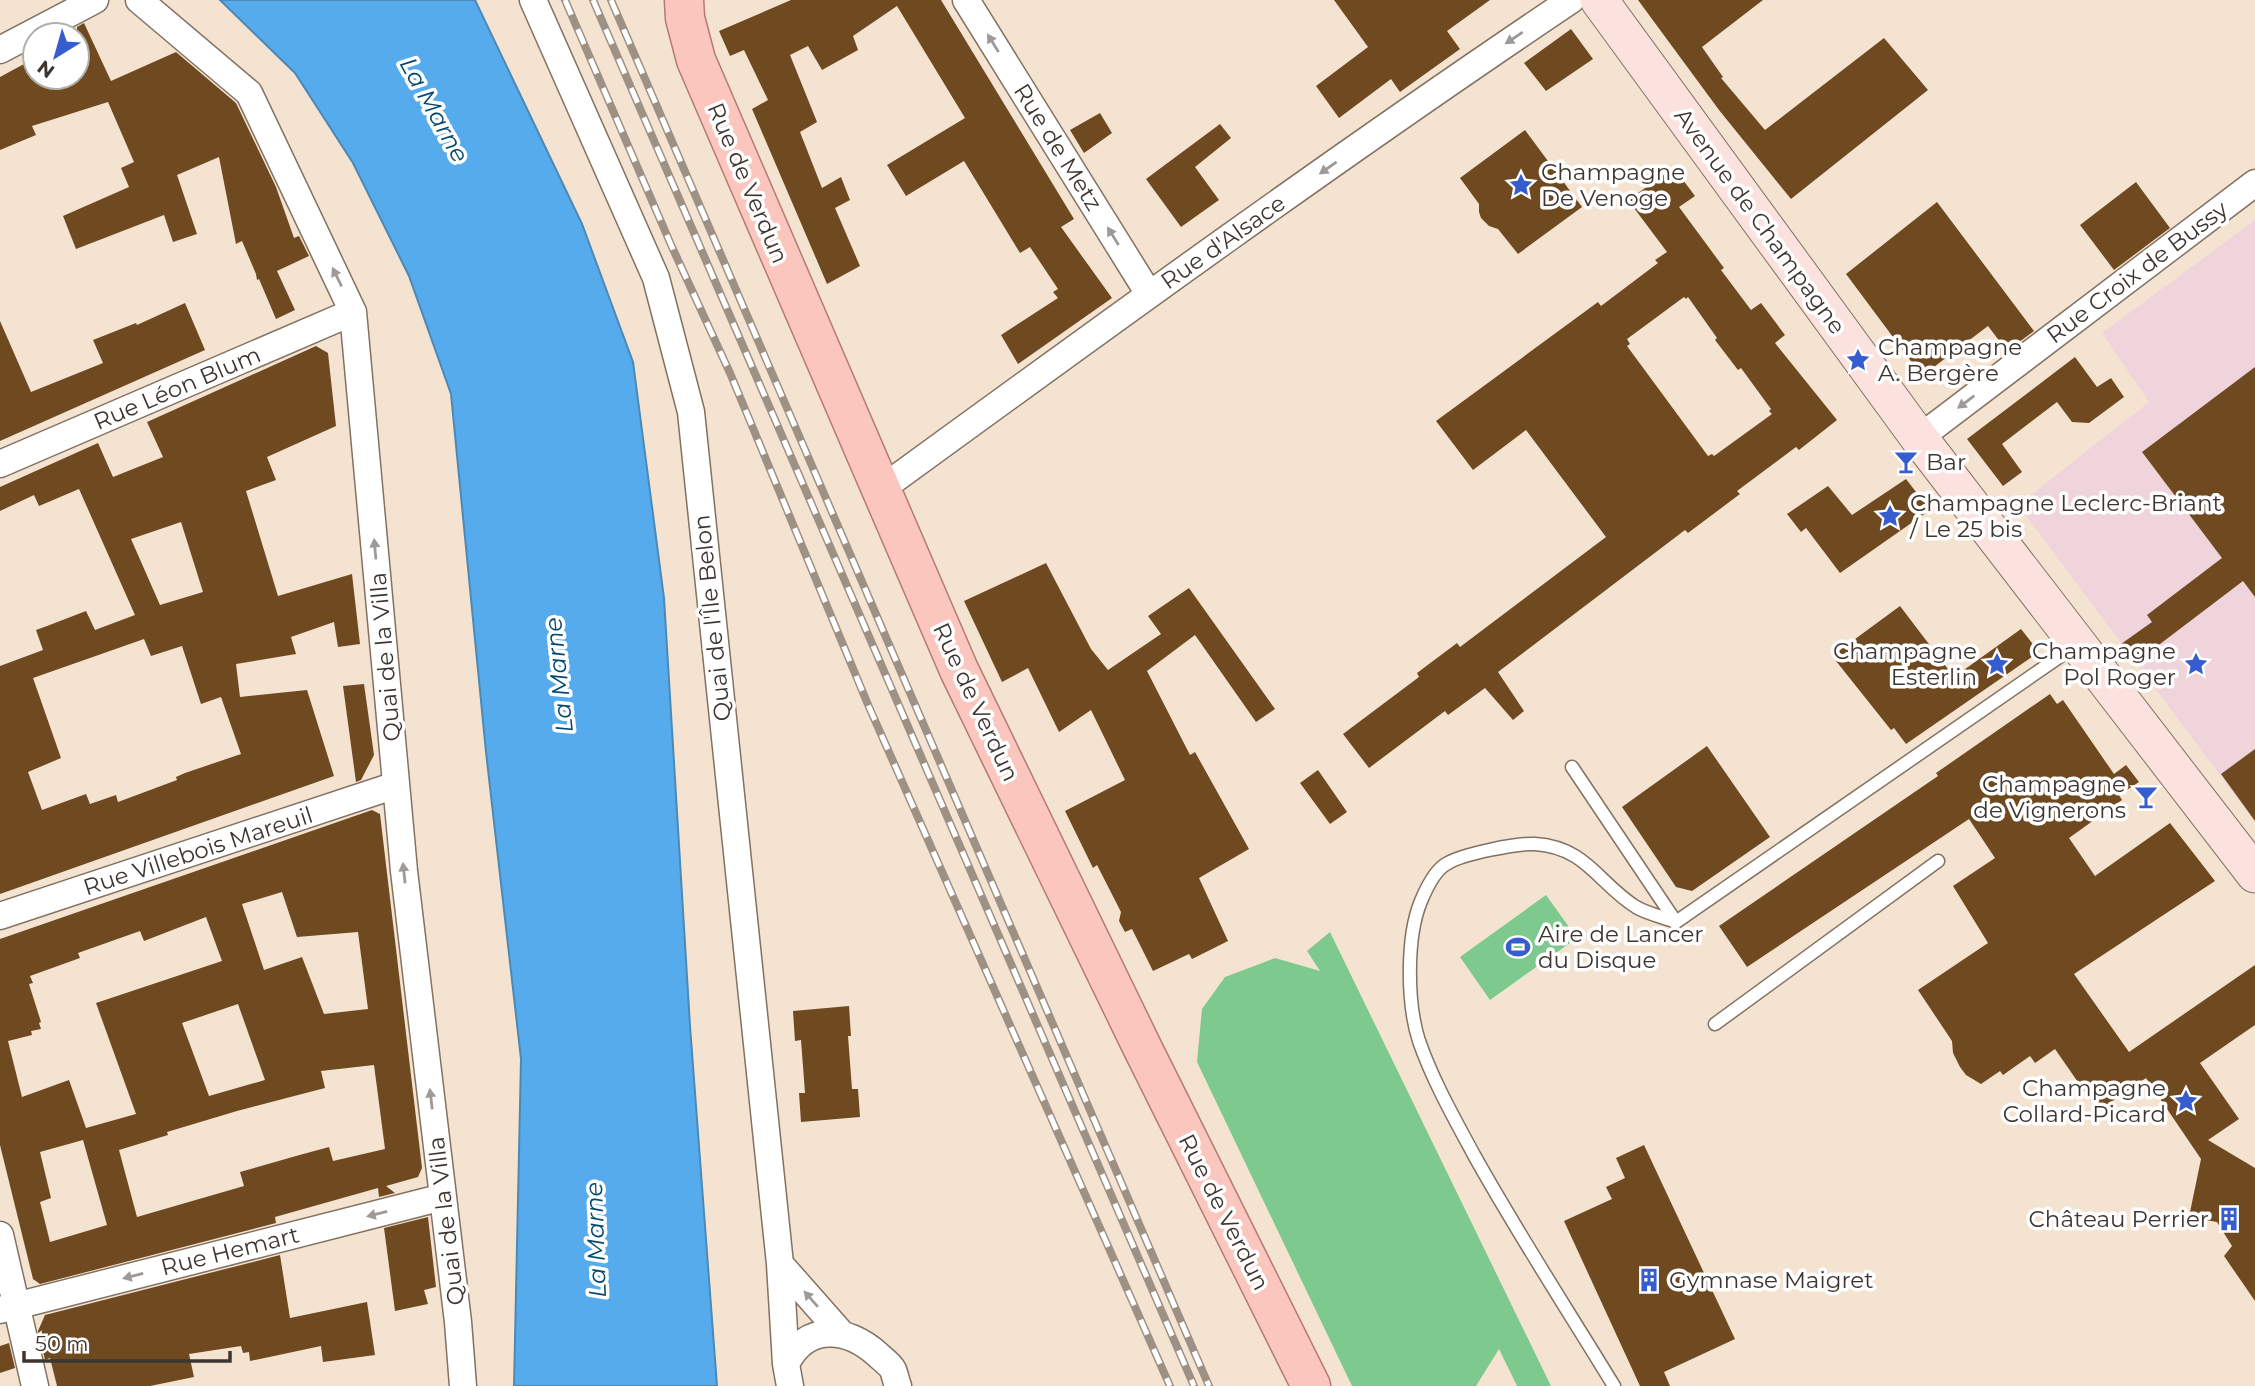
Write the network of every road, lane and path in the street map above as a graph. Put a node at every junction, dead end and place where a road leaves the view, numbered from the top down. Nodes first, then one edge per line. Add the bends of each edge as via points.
1 (95, 0) edge
2 (139, 0) edge
3 (533, 0) edge
4 (684, 0) edge
5 (966, 0) edge
6 (1571, 0) edge
7 (1599, 0) edge
8 (0, 50) edge
9 (2255, 183) edge
10 (1149, 294) junction
11 (354, 312) junction
12 (1919, 438) junction
13 (0, 464) edge
14 (880, 490) junction
15 (2078, 644) junction
16 (1572, 767) dead end
17 (396, 785) junction
18 (1938, 861) dead end
19 (2255, 874) edge
20 (0, 916) edge
21 (1676, 922) junction
22 (1715, 1024) dead end
23 (443, 1197) junction
24 (0, 1235) edge
25 (780, 1264) junction
26 (8, 1308) edge
27 (841, 1333) junction
28 (788, 1375) edge
29 (35, 1386) edge
30 (463, 1386) edge
31 (898, 1386) edge
32 (1311, 1386) edge
33 (1614, 1386) edge

1 - 8 street
11 -> 2 street, Quai de la Villa via 249,93
3 - 25 street, Quai de l'Île Belon via 656,278 691,412
4 - 14 main road, Rue de Verdun via 696,60
10 -> 5 street, Rue de Metz
6 -> 10 street, Rue d'Alsace
7 - 12 main road, Avenue de Champagne
9 -> 12 street, Rue Croix de Bussy
10 - 14 street, Rue d'Alsace
11 - 13 street, Rue Léon Blum
17 -> 11 street, Quai de la Villa
12 - 15 main road, Avenue de Champagne
14 - 32 main road, Rue de Verdun via 959,670
15 - 19 main road, Avenue de Champagne
15 - 21 lane
16 - 21 lane
17 - 20 street, Rue Villebois Mareuil
23 -> 17 street, Quai de la Villa
18 - 22 lane
21 - 33 lane via 1637,907 1590,865 1564,850 1534,844 1446,863 1427,886 1415,916 1409,995 1419,1040 1441,1095
23 -> 26 street, Rue Hemart
23 - 30 street, Quai de la Villa
24 - 26 street
27 -> 25 street
25 - 28 street, Quai de l'Île Belon
26 - 29 street
27 - 28 street, Quai de l'Île Belon via 814,1334 791,1354
27 - 31 street via 867,1345 892,1368

